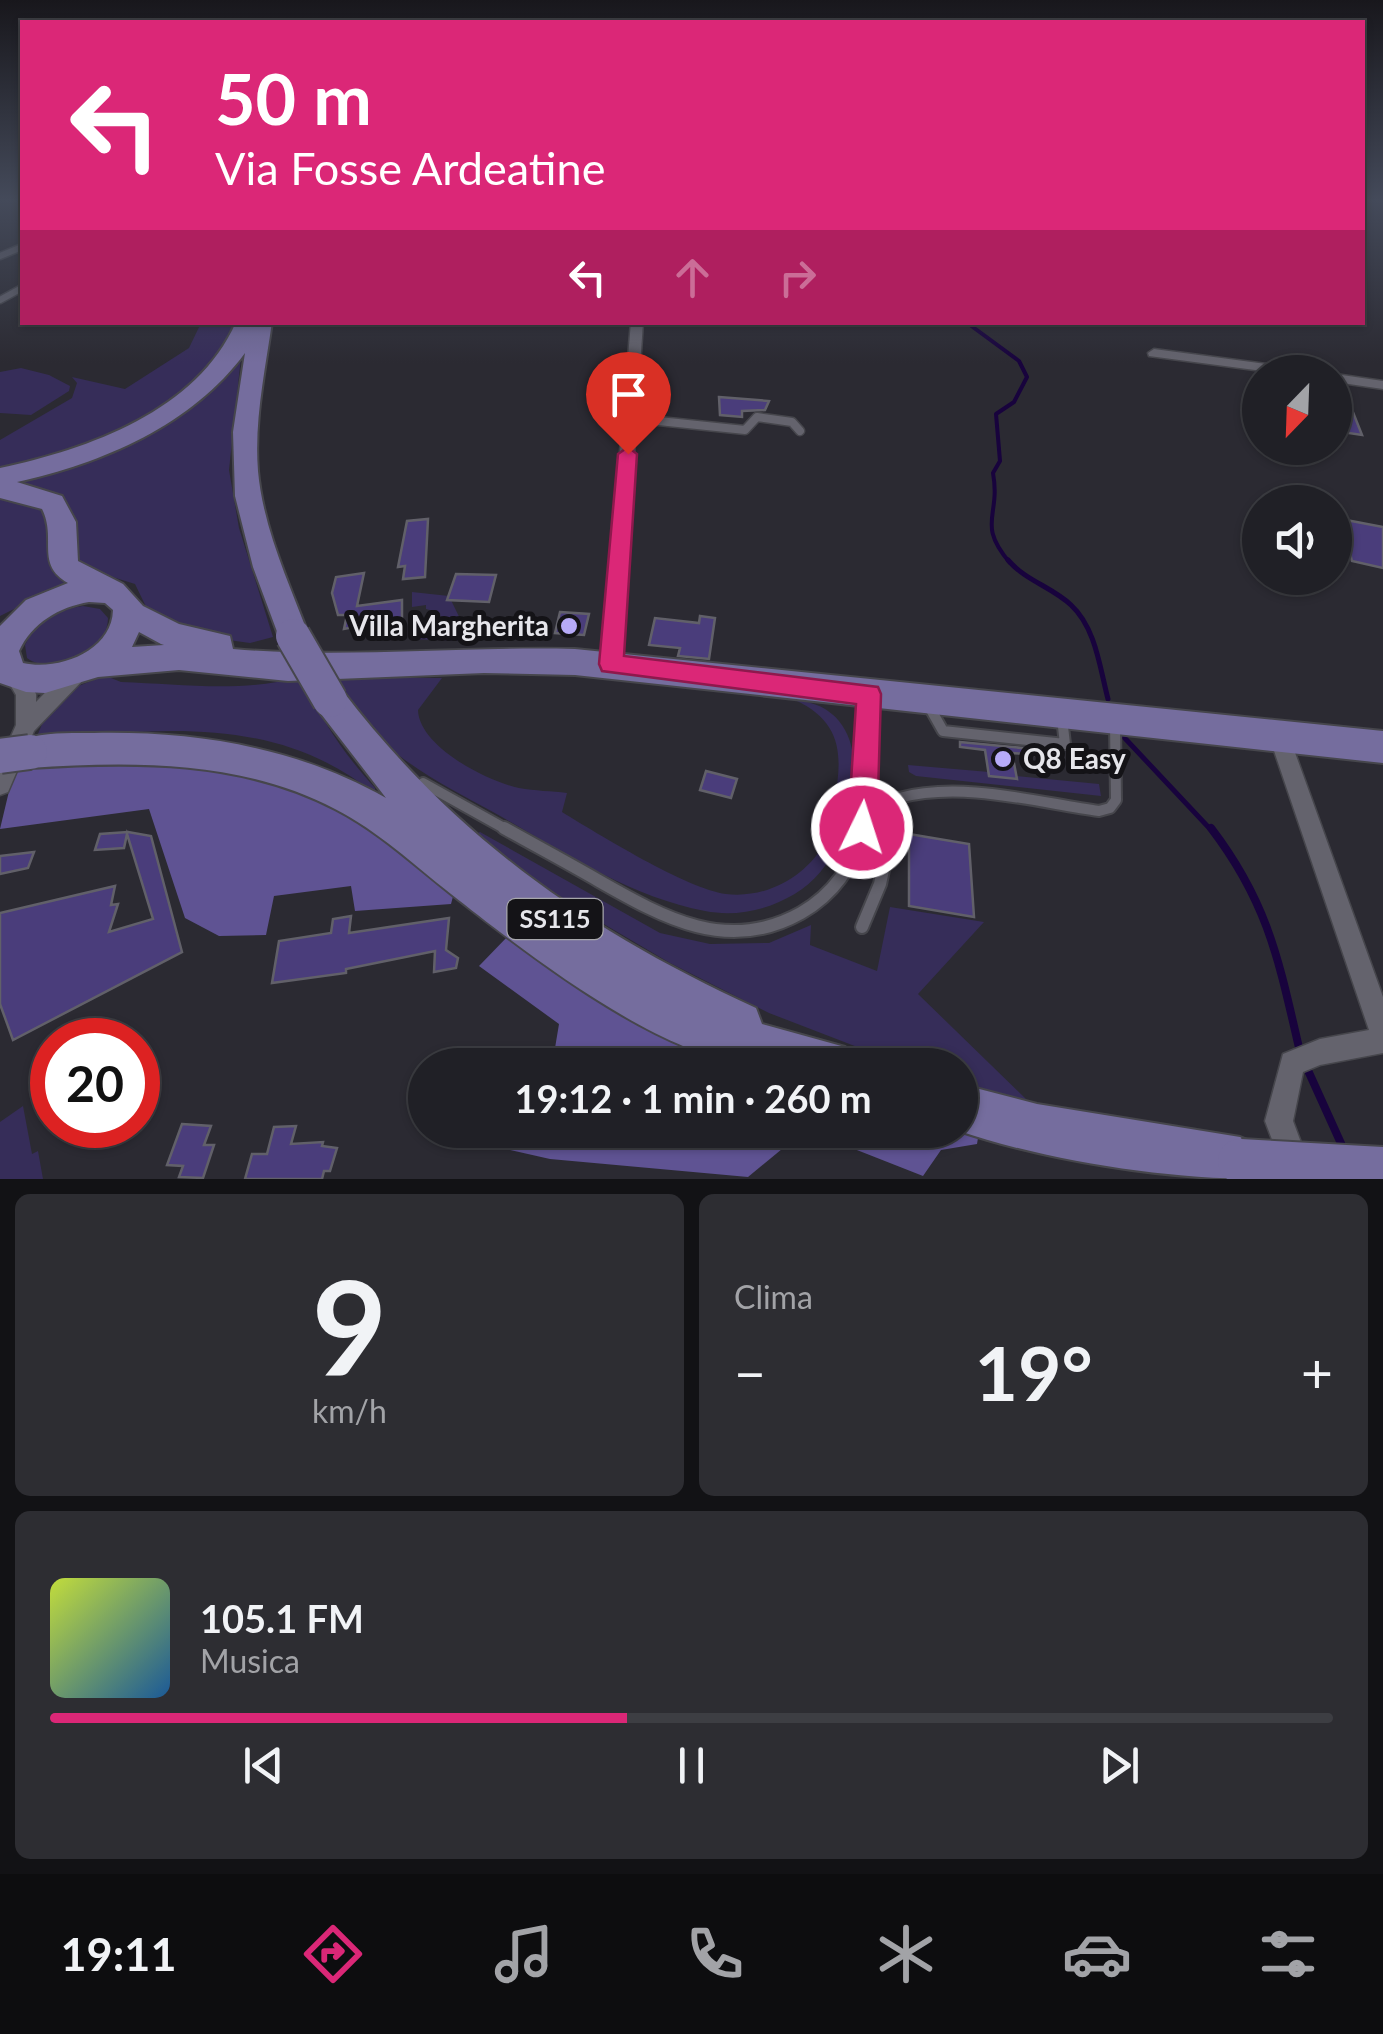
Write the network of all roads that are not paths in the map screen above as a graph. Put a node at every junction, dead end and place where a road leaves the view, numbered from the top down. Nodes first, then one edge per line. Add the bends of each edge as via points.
1 (246, 325) edge
2 (261, 325) edge
3 (637, 325) edge
4 (1154, 352) dead end
5 (1242, 364) edge
6 (1352, 380) edge
7 (1383, 385) edge
8 (630, 418) junction
9 (800, 431) dead end
10 (0, 477) edge
11 (0, 490) edge
12 (119, 602) junction
13 (12, 623) edge
14 (611, 664) junction
15 (87, 666) junction
16 (365, 666) junction
17 (8, 674) edge
18 (869, 694) junction
19 (1115, 719) junction
20 (1279, 736) junction
21 (19, 744) edge
22 (1383, 747) edge
23 (423, 783) dead end
24 (0, 785) edge
25 (862, 927) dead end
26 (775, 1048) edge
27 (795, 1048) edge
28 (978, 1113) edge
29 (1383, 1169) edge
30 (1300, 1179) edge

1 - 10 main road via 227,362 175,407 94,449
2 - 27 main road, SS115, bridge via 244,448 257,536 293,636 358,742 476,862 535,906 620,962
3 - 8 street
4 - 5 street
6 - 7 street
8 - 9 lane via 745,430 757,417 792,422
8 - 14 street
11 - 12 main road via 52,503 62,522 64,567
12 - 13 main road via 67,595
12 - 15 main road via 121,638
12 - 16 main road via 172,635
13 - 17 main road via 4,646
14 - 16 main road via 484,660
14 - 18 main road
15 - 16 main road via 178,657
15 - 17 main road via 46,680
15 - 21 street
17 - 21 street via 26,694
18 - 19 main road
18 - 23 lane via 862,828 851,862 815,906 754,931 708,931 663,916
19 - 20 main road
19 - 25 lane via 1116,800 1110,808 944,792 899,798 880,884
20 - 22 main road
20 - 30 street via 1382,1030 1379,1042 1292,1064 1279,1122
21 - 24 street
21 - 26 main road via 185,750 316,783 388,820 605,977 686,1023
28 - 29 main road, bridge via 1240,1161

